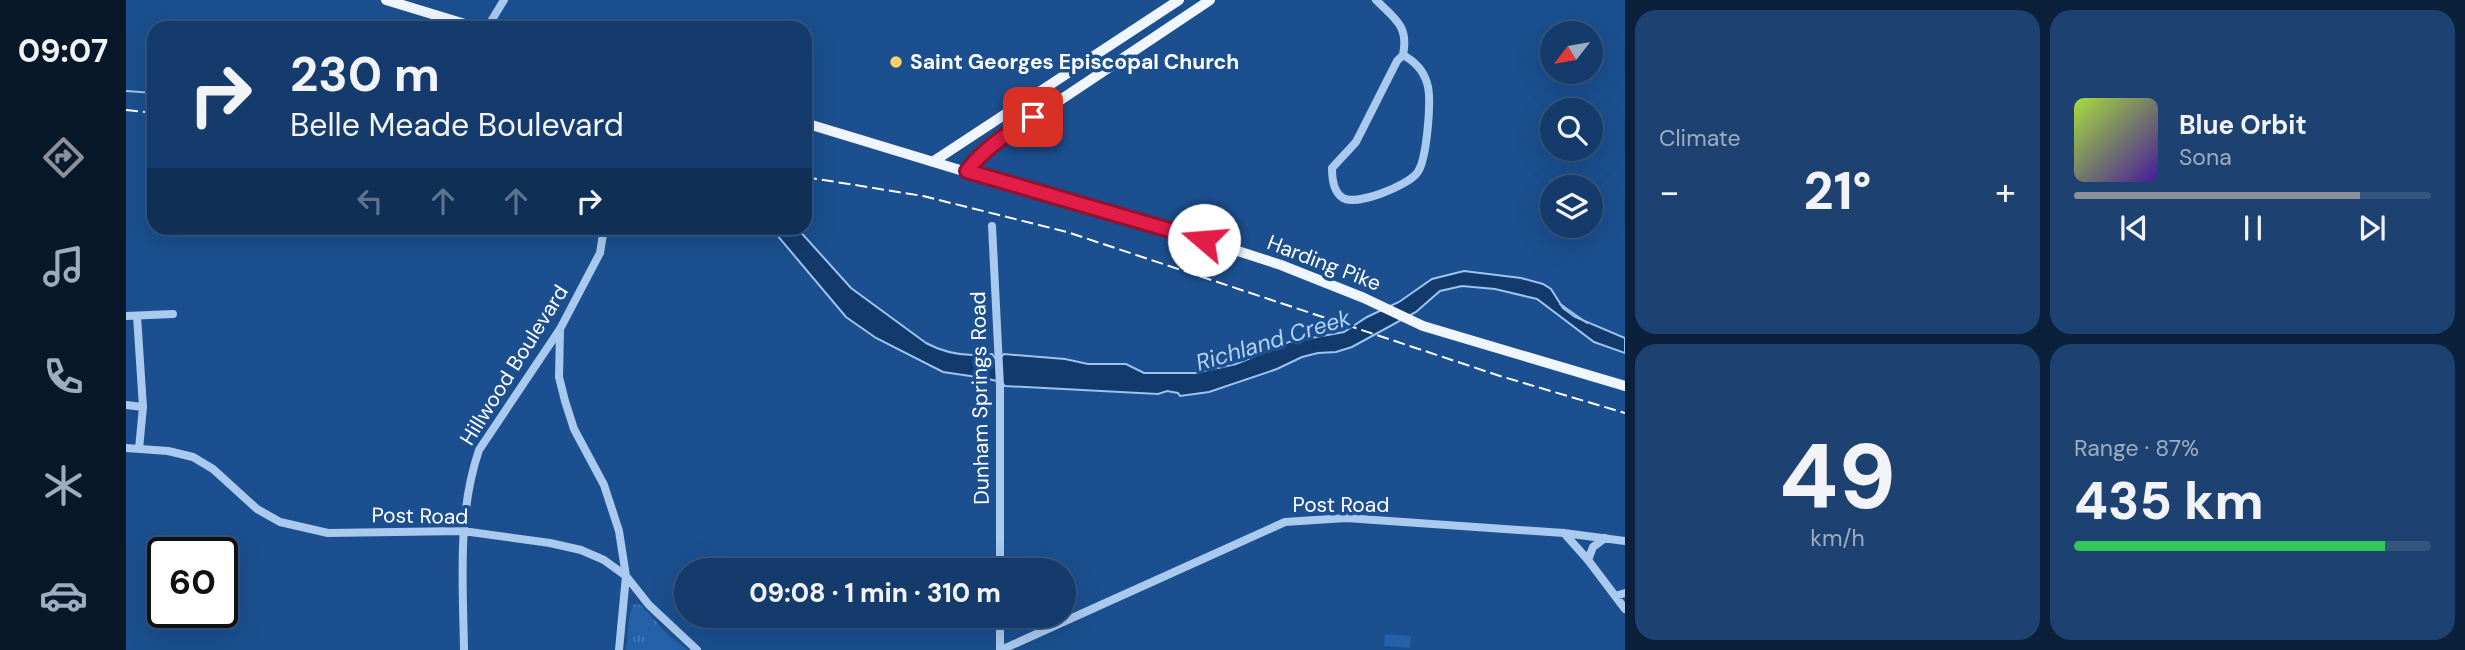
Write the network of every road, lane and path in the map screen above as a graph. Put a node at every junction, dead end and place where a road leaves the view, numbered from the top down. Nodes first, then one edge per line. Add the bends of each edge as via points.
1 (386, 0) edge
2 (504, 0) edge
3 (1179, 0) edge
4 (1210, 0) edge
5 (1376, 0) edge
6 (1156, 16) junction
7 (455, 21) edge
8 (491, 21) edge
9 (1165, 30) junction
10 (1403, 55) junction
11 (1077, 67) junction
12 (1087, 82) junction
13 (1024, 103) junction
14 (1033, 117) junction
15 (812, 125) edge
16 (933, 161) junction
17 (967, 171) junction
18 (992, 226) dead end
19 (603, 235) edge
20 (173, 314) dead end
21 (126, 316) edge
22 (138, 316) junction
23 (560, 329) junction
24 (1625, 386) edge
25 (126, 405) edge
26 (143, 407) junction
27 (126, 448) edge
28 (139, 449) junction
29 (463, 531) junction
30 (1564, 533) junction
31 (1605, 538) junction
32 (1625, 541) edge
33 (1000, 558) edge
34 (1588, 560) junction
35 (626, 576) junction
36 (1625, 593) edge
37 (1615, 596) junction
38 (1625, 609) edge
39 (1000, 628) edge
40 (464, 650) edge
41 (620, 650) edge
42 (697, 650) edge
43 (1000, 650) edge

1 - 7 main road
2 - 8 street
3 - 6 main road
4 - 9 main road
5 - 10 street via 1401,25
6 - 9 main road
6 - 11 main road
9 - 12 main road
10 - 10 street via 1356,142 1332,168 1334,185 1343,198 1387,192 1409,182 1422,167 1428,85 1419,67
11 - 12 main road
11 - 13 main road
12 - 14 main road
13 - 14 main road
13 - 16 main road
14 - 17 main road via 996,142
15 - 16 main road, Harding Pike
16 - 17 main road, Harding Pike
17 - 24 main road, Harding Pike via 1281,265 1423,326
18 - 33 street, Dunham Springs Road via 1000,386
19 - 23 street, Hillwood Boulevard via 600,253
20 - 22 street
21 - 22 street
22 - 26 street
23 - 29 street, Hillwood Boulevard via 479,450
23 - 35 street via 559,377 565,401 608,496
25 - 26 street
26 - 28 street
27 - 28 street, Post Road
28 - 29 street, Post Road via 193,457 280,523 328,533
29 - 35 street, Post Road via 581,550
29 - 40 street, Hillwood Boulevard
30 - 31 street, Post Road
30 - 34 street
30 - 43 street, Post Road via 1346,518 1285,522
31 - 32 street, Post Road
31 - 34 street via 1593,547
34 - 37 street
35 - 41 street
35 - 42 street, Post Road
36 - 37 street
37 - 38 street
39 - 43 street

